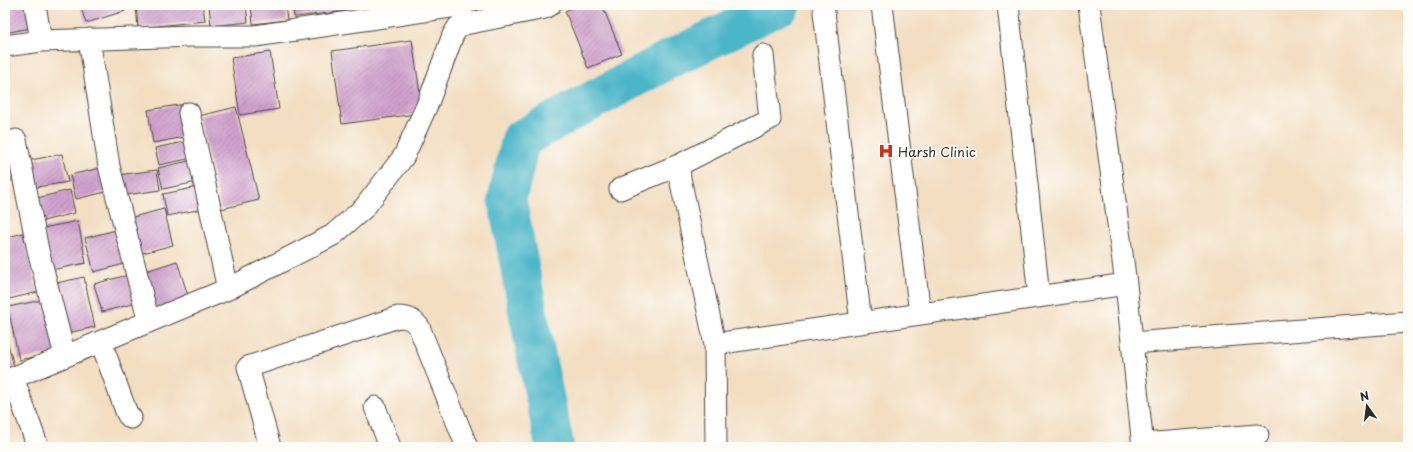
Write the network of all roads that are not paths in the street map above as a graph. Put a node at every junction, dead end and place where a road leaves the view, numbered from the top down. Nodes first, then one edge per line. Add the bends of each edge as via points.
1 (35, 5) edge
2 (550, 5) edge
3 (882, 5) edge
4 (1008, 5) edge
5 (1089, 5) edge
6 (465, 11) edge
7 (824, 12) dead end
8 (89, 39) junction
9 (41, 41) junction
10 (5, 46) edge
11 (763, 55) dead end
12 (189, 113) dead end
13 (16, 140) dead end
14 (679, 165) junction
15 (620, 189) dead end
16 (1126, 284) junction
17 (228, 289) junction
18 (1039, 297) junction
19 (920, 314) junction
20 (149, 322) junction
21 (1408, 322) edge
22 (861, 323) junction
23 (101, 342) junction
24 (1132, 343) junction
25 (715, 344) junction
26 (65, 356) junction
27 (9, 379) edge
28 (375, 407) dead end
29 (131, 418) dead end
30 (1258, 435) dead end
31 (1143, 446) edge
32 (38, 447) edge
33 (270, 447) edge
34 (390, 447) edge
35 (467, 447) edge
36 (716, 447) edge

1 - 9 street
2 - 6 street via 545,8
3 - 19 street
4 - 18 street
5 - 16 street
6 - 8 street via 255,36
6 - 17 street via 404,156 364,208 333,235
7 - 22 street
8 - 9 street
8 - 20 street via 109,166
9 - 10 street
11 - 14 street via 770,119
12 - 17 street
13 - 26 street via 38,250
14 - 15 street
14 - 25 street
16 - 18 street
16 - 24 street
17 - 20 street
18 - 19 street
19 - 22 street
20 - 23 street
21 - 24 street
22 - 25 street
23 - 26 street
23 - 29 street via 126,411
24 - 31 street
25 - 36 street
26 - 27 street
27 - 32 street
28 - 34 street
30 - 31 street
33 - 35 street via 248,367 386,320 408,317 419,327

